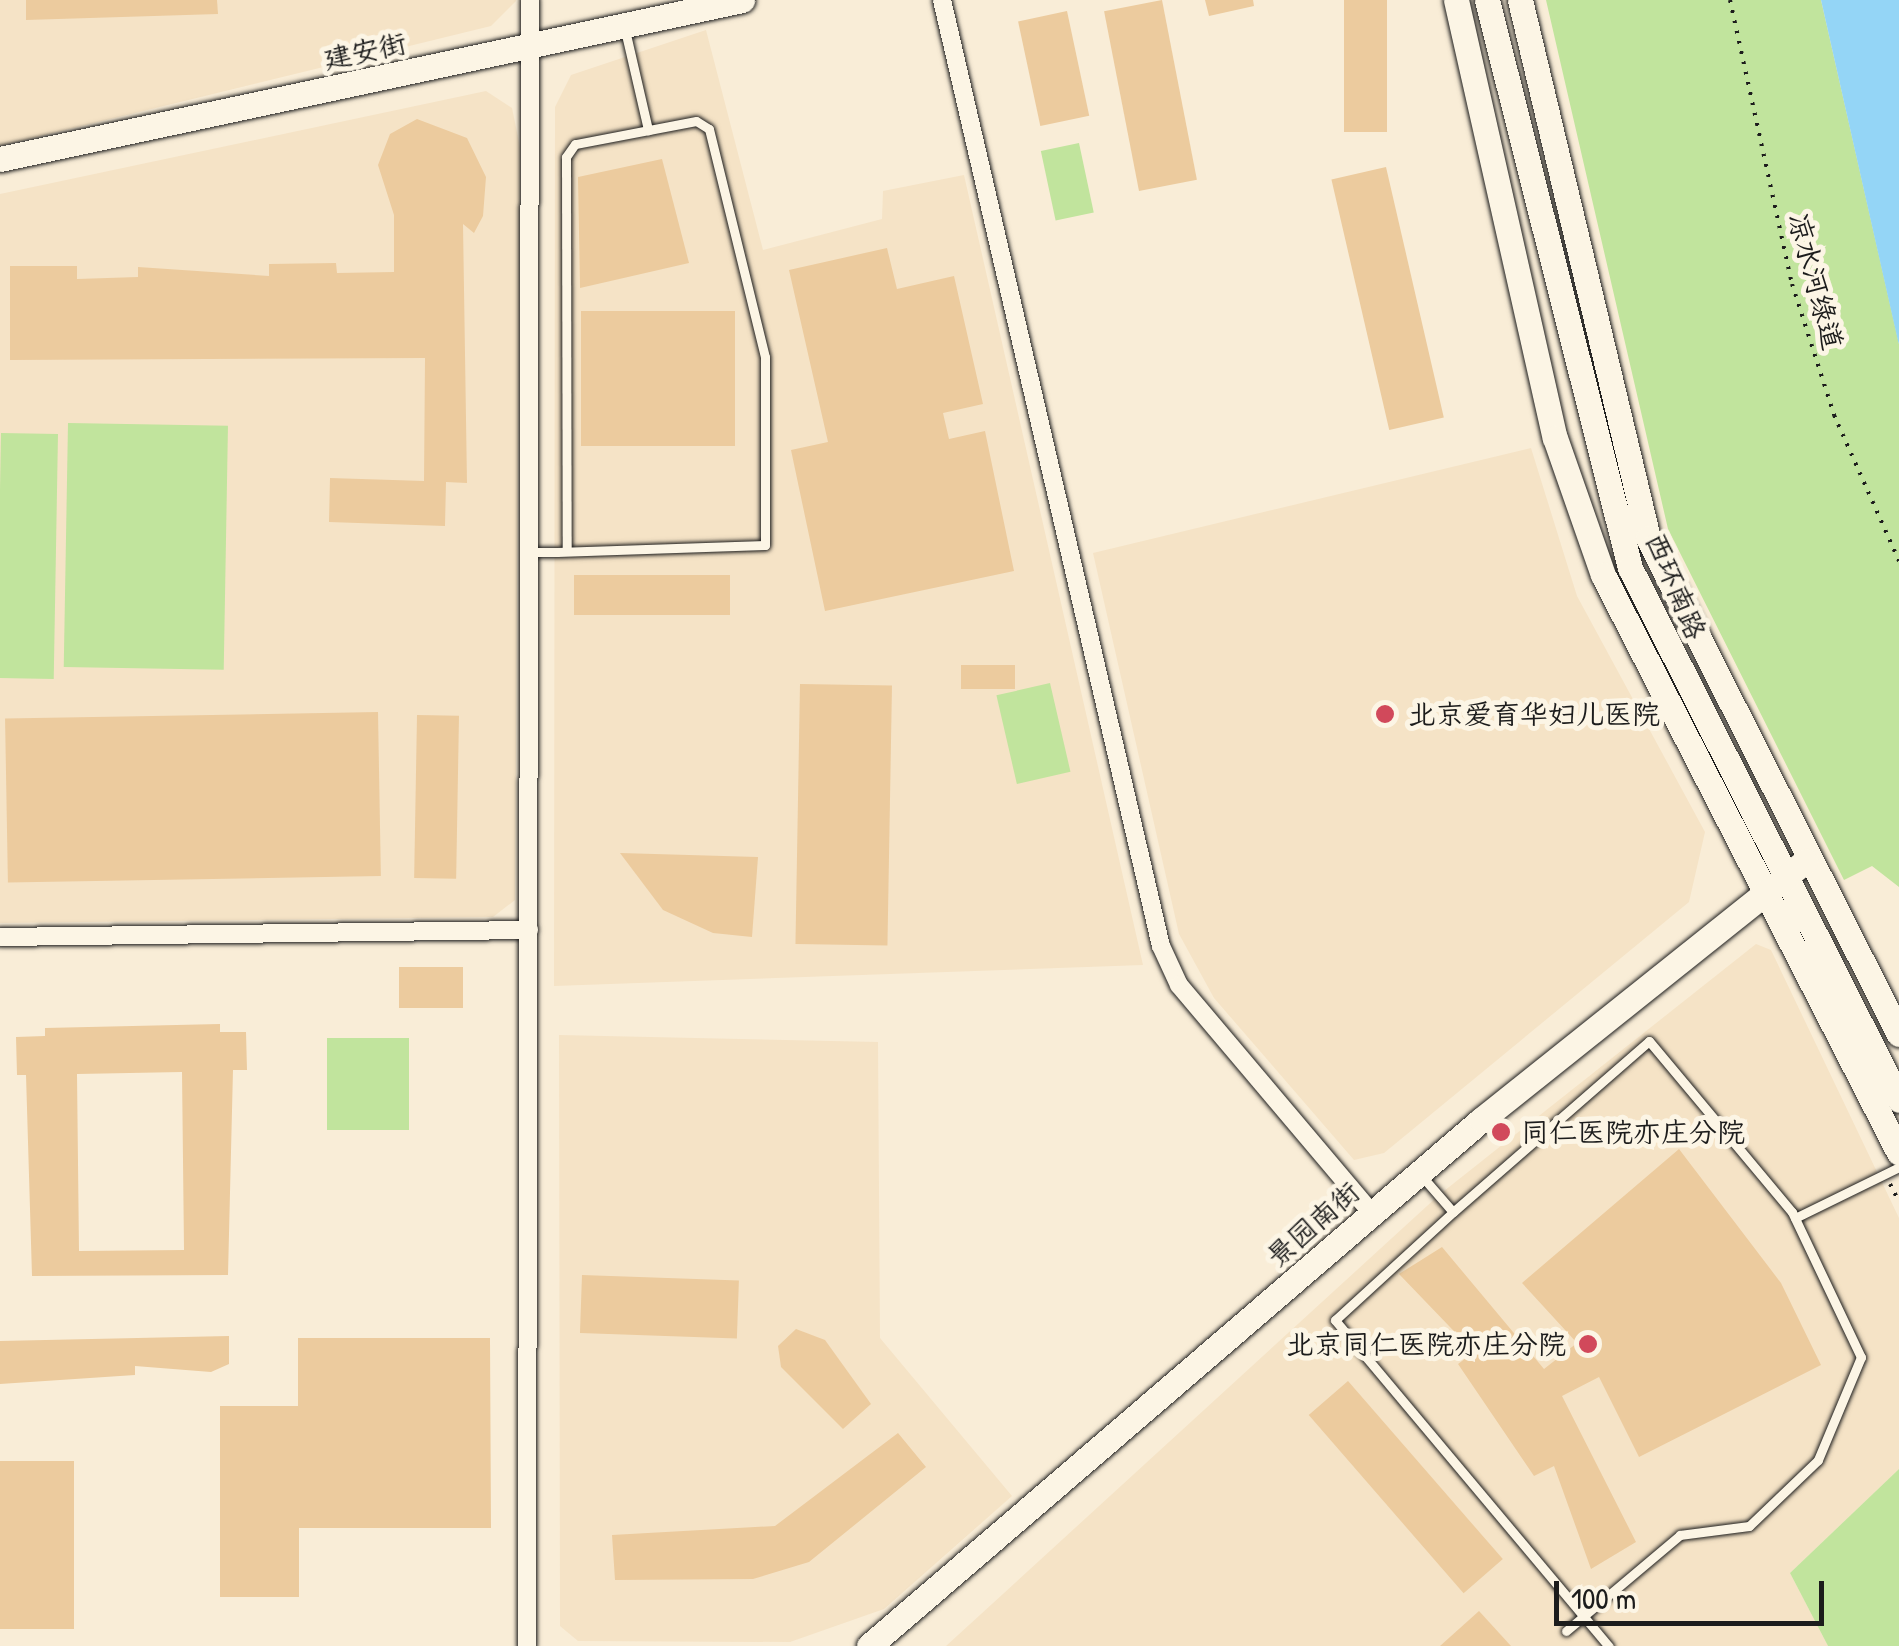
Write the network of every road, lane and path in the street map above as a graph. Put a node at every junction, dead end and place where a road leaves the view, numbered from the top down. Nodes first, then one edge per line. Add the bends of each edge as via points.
1 (530, 0) edge
2 (742, 0) edge
3 (942, 0) edge
4 (1456, 0) edge
5 (1486, 0) edge
6 (1520, 0) edge
7 (1730, 0) edge
8 (624, 26) junction
9 (530, 47) junction
10 (648, 130) junction
11 (0, 159) edge
12 (567, 551) junction
13 (530, 552) junction
14 (1899, 562) edge
15 (1783, 874) junction
16 (528, 930) junction
17 (0, 938) edge
18 (1899, 1034) edge
19 (1899, 1100) edge
20 (1892, 1164) edge
21 (1899, 1167) edge
22 (1419, 1172) junction
23 (1899, 1202) edge
24 (1454, 1212) junction
25 (1372, 1213) junction
26 (1795, 1218) junction
27 (1584, 1617) junction
28 (1566, 1630) dead end
29 (527, 1646) edge
30 (869, 1646) edge
31 (1609, 1646) edge

1 - 9 street
2 - 8 street, 建安街
3 - 25 street via 1162,946 1179,985
4 - 15 street via 1554,438 1603,575
5 - 15 street, 西环南路 via 1630,568
6 - 15 street, 西环南路 via 1648,538
7 - 14 path, 凉水河绿道 via 1792,284 1834,415
8 - 9 street, 建安街
8 - 10 lane
9 - 11 street, 建安街
9 - 13 street
10 - 12 lane via 575,144 566,156
10 - 12 lane via 696,121 709,129 765,357 765,546
12 - 13 lane
13 - 16 street
15 - 18 street, 西环南路
15 - 19 street, 西环南路
15 - 20 street
15 - 22 street, 景园南街
16 - 17 street
16 - 29 street
20 - 21 lane
20 - 23 path
20 - 26 lane
22 - 24 lane
22 - 25 street, 景园南街
24 - 26 lane via 1650,1041
24 - 27 lane via 1334,1320
25 - 30 street, 景园南街
26 - 27 lane via 1861,1357 1818,1460 1748,1526 1680,1536
27 - 28 lane
27 - 31 lane

